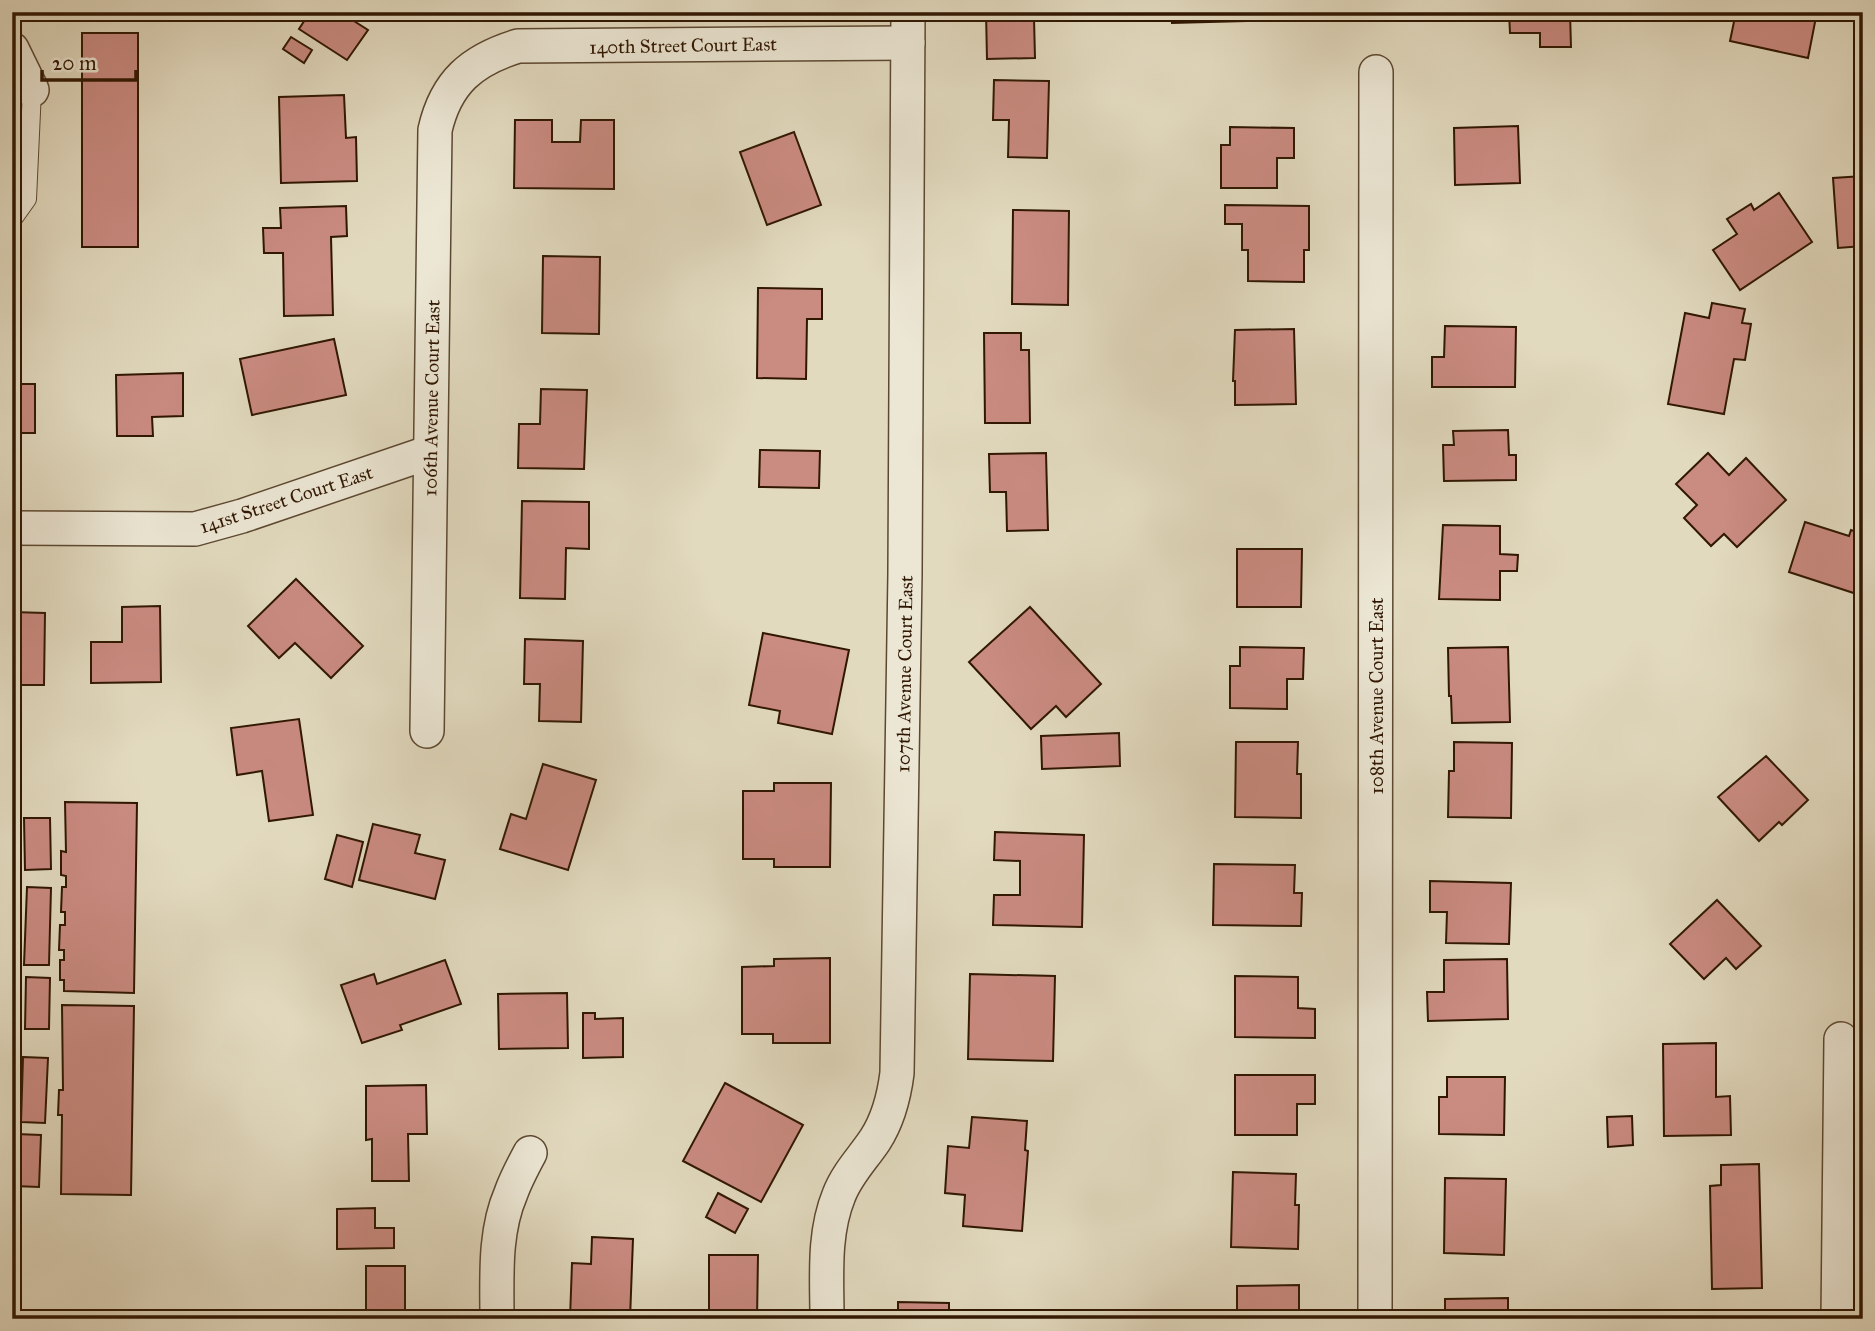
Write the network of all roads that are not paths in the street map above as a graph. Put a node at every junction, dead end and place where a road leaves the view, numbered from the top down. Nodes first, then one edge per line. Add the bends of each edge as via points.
1 (908, 27) edge
2 (12, 50) edge
3 (1376, 72) dead end
4 (465, 73) joint
5 (32, 90) joint
6 (12, 220) edge
7 (430, 452) junction
8 (12, 528) edge
9 (427, 731) dead end
10 (1841, 1039) dead end
11 (530, 1153) dead end
12 (497, 1319) edge
13 (827, 1319) edge
14 (1376, 1319) edge
15 (1838, 1319) edge

1 - 4 street, 140th Street Court East via 518,46 494,54
1 - 13 street, 107th Avenue Court East via 897,1073 887,1118 849,1175 829,1226
2 - 5 street
3 - 14 street, 108th Avenue Court East
4 - 7 street, 106th Avenue Court East via 445,98 435,130
5 - 6 lane via 27,199
7 - 8 street, 141st Street Court East via 195,529
7 - 9 street, 106th Avenue Court East
10 - 15 street
11 - 12 street via 500,1228

